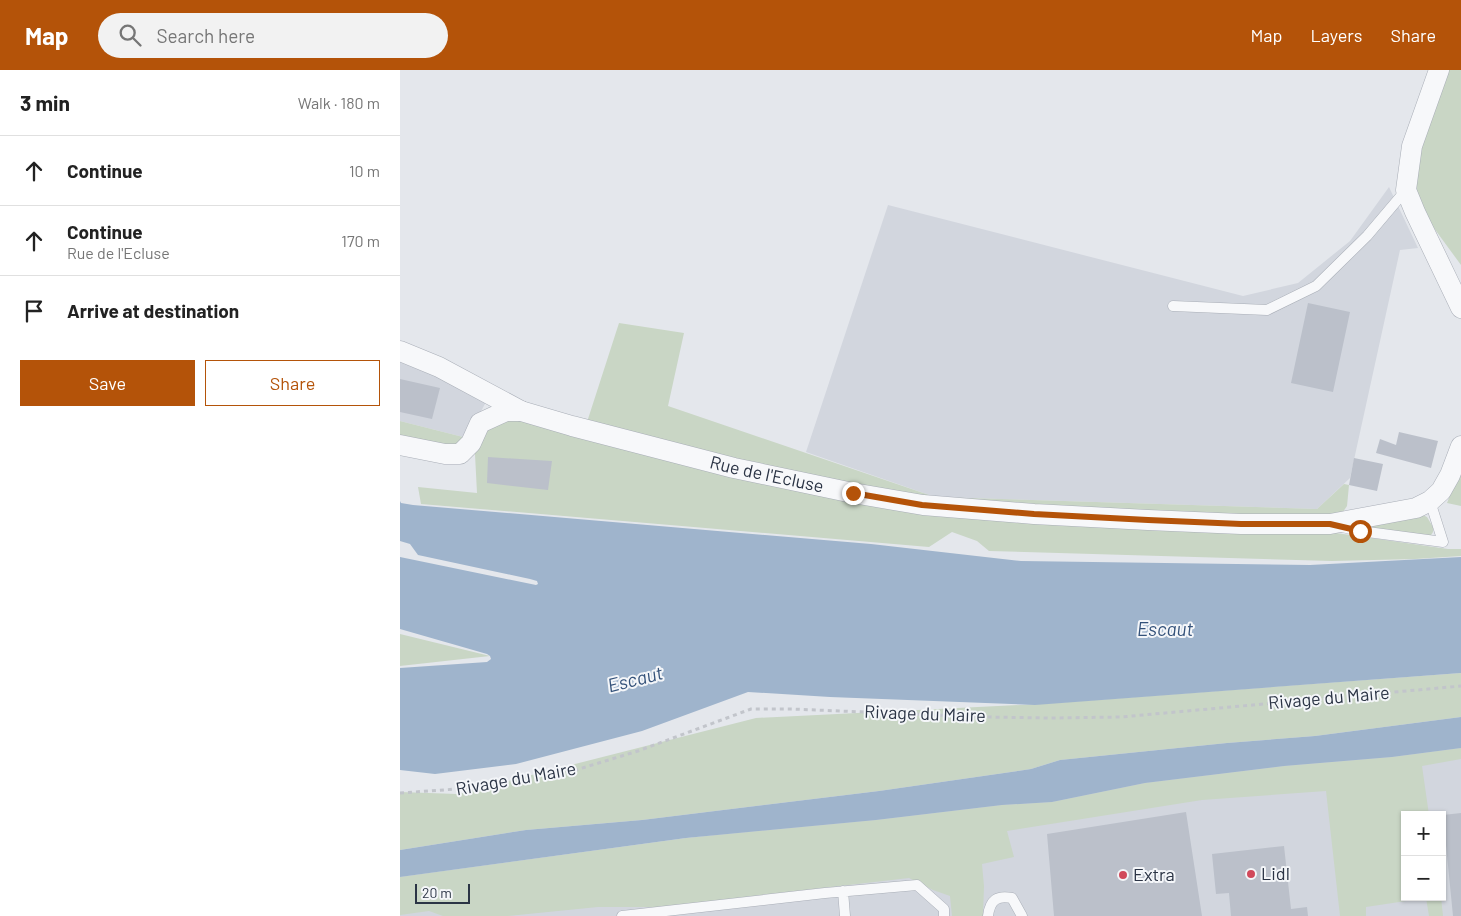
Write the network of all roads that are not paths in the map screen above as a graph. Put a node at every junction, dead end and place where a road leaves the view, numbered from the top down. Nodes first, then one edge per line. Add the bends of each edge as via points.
1 (1439, 70) edge
2 (1406, 190) junction
3 (1173, 306) dead end
4 (1461, 308) edge
5 (400, 351) edge
6 (521, 411) junction
7 (400, 445) edge
8 (1461, 446) edge
9 (1430, 501) junction
10 (1330, 524) junction
11 (843, 892) junction
12 (622, 916) edge
13 (845, 916) edge
14 (944, 916) edge
15 (988, 916) edge
16 (1022, 916) edge

1 - 2 street via 1412,146
2 - 3 lane via 1367,236 1316,286 1267,310
2 - 4 street
5 - 6 street, Rue de l'Ecluse via 438,367
6 - 7 street, Rue de l'Ecluse via 506,411 480,423 471,443 460,454
6 - 10 street, Rue de l'Ecluse via 734,468 922,505 1148,520
8 - 9 street, Rue de l'Ecluse via 1441,491
9 - 10 street, Rue de l'Ecluse via 1416,508
9 - 10 lane via 1443,542
11 - 12 lane
11 - 13 lane
11 - 14 lane via 917,885 944,909
15 - 16 lane via 989,906 1004,897 1012,898

